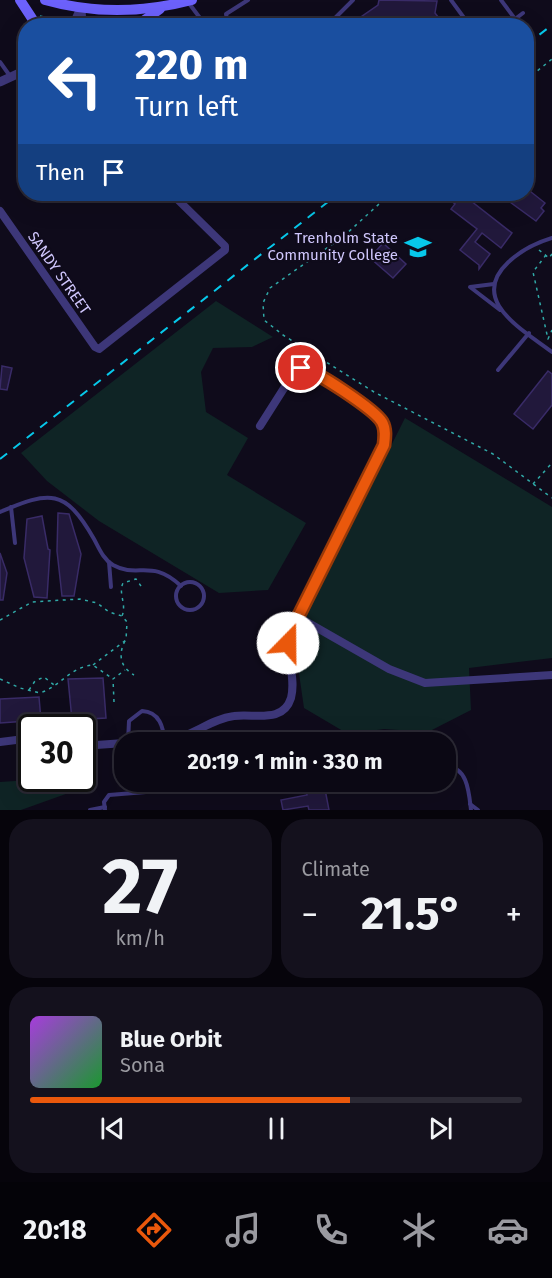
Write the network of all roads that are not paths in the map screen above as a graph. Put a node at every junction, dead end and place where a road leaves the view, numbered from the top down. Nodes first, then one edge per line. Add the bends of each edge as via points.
1 (21, 0) edge
2 (45, 0) edge
3 (249, 0) edge
4 (353, 0) edge
5 (451, 0) edge
6 (501, 0) edge
7 (190, 1) edge
8 (82, 4) edge
9 (163, 8) junction
10 (523, 13) dead end
11 (34, 18) edge
12 (74, 18) edge
13 (148, 18) edge
14 (201, 18) edge
15 (227, 18) edge
16 (335, 18) edge
17 (464, 18) edge
18 (514, 18) edge
19 (516, 18) edge
20 (0, 62) edge
21 (18, 73) edge
22 (11, 76) junction
23 (0, 82) edge
24 (179, 201) edge
25 (0, 211) edge
26 (552, 238) edge
27 (494, 284) junction
28 (510, 318) junction
29 (529, 333) junction
30 (552, 352) edge
31 (498, 370) dead end
32 (260, 426) dead end
33 (11, 507) junction
34 (0, 512) edge
35 (15, 543) dead end
36 (109, 562) junction
37 (181, 586) junction
38 (111, 587) dead end
39 (298, 617) junction
40 (552, 675) edge
41 (128, 732) edge
42 (163, 732) edge
43 (198, 732) edge
44 (18, 740) edge
45 (0, 742) edge
46 (114, 744) edge
47 (96, 747) edge
48 (456, 770) edge
49 (146, 792) edge
50 (470, 804) junction
51 (105, 808) edge
52 (98, 809) edge
53 (90, 810) edge
54 (471, 810) edge
55 (478, 810) edge

1 - 11 main road
2 - 8 main road
3 - 15 lane via 230,10
4 - 16 lane
5 - 17 lane
6 - 18 lane
7 - 9 main road
7 - 14 lane
8 - 9 main road via 113,10
8 - 12 street
9 - 13 main road
10 - 19 lane
20 - 22 lane
21 - 22 street
22 - 23 street
24 - 25 street, SANDY STREET via 225,248 97,349
26 - 27 lane via 508,262
27 - 28 lane via 499,307
27 - 28 lane via 470,287
28 - 29 lane
29 - 30 lane
29 - 31 lane
32 - 39 street via 293,374 301,368 369,408 385,428 384,445
33 - 34 lane
33 - 35 lane
33 - 36 lane via 40,496 68,504 83,520
36 - 37 lane via 127,570 158,571
36 - 38 lane
37 - 37 lane via 176,596 179,604 186,609 199,607 204,594 199,586 191,582
39 - 40 street via 390,669 425,683
39 - 43 street via 288,643 292,693 286,708 273,716 224,717
41 - 42 lane via 132,716 147,711 162,724
44 - 45 street
46 - 47 street
48 - 50 lane via 463,775
49 - 51 lane via 109,795
50 - 54 lane
50 - 55 lane
51 - 52 lane
52 - 53 lane

